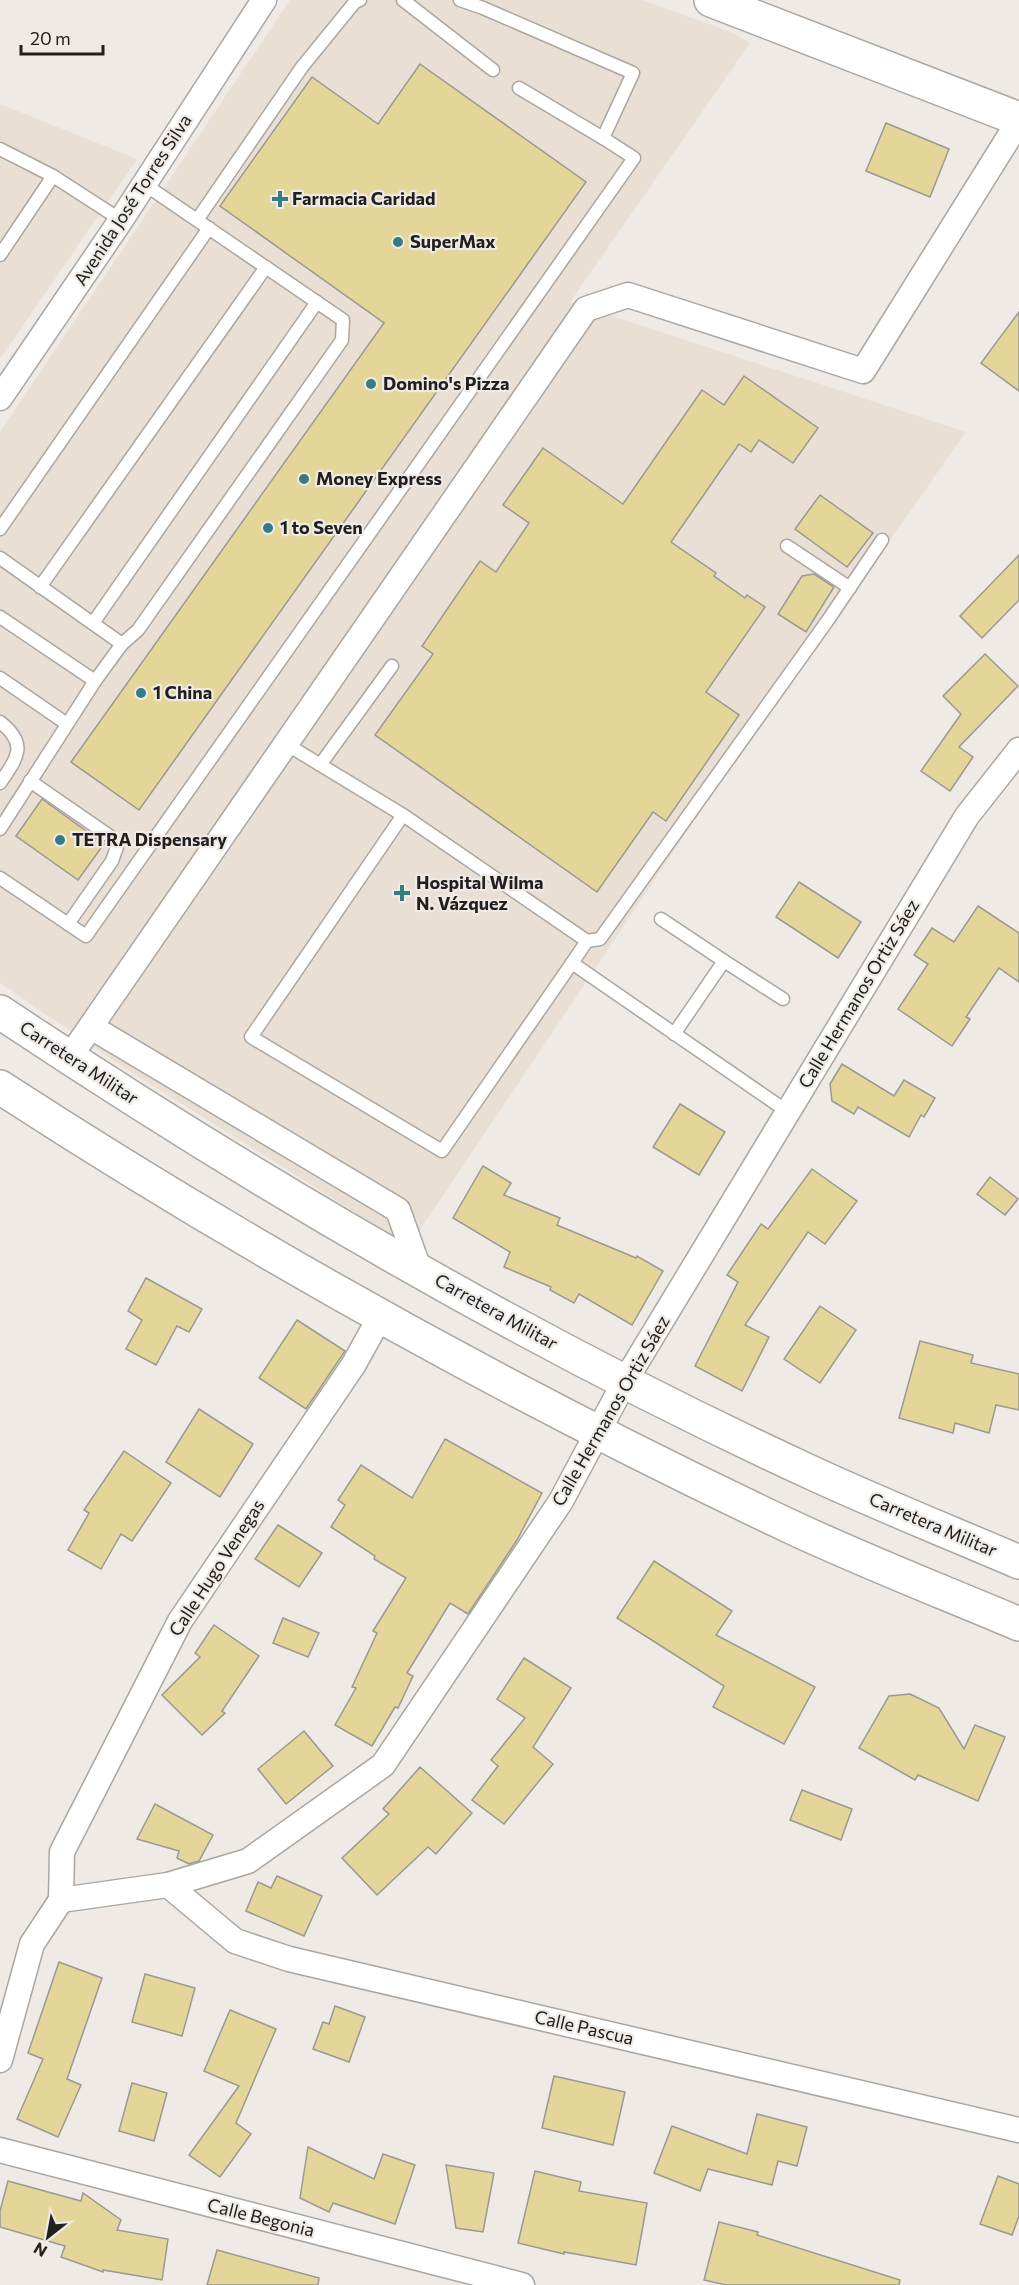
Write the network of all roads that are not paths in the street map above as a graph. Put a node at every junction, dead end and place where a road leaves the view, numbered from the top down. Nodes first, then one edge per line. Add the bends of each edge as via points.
1 (264, 0) edge
2 (360, 0) edge
3 (403, 0) edge
4 (460, 0) edge
5 (711, 0) edge
6 (493, 70) dead end
7 (519, 88) dead end
8 (1019, 120) edge
9 (603, 138) junction
10 (0, 148) edge
11 (53, 176) junction
12 (144, 184) junction
13 (122, 220) junction
14 (197, 220) junction
15 (209, 228) junction
16 (4, 241) edge
17 (0, 255) edge
18 (266, 267) junction
19 (317, 302) junction
20 (0, 398) edge
21 (0, 529) edge
22 (882, 540) dead end
23 (787, 546) dead end
24 (0, 558) edge
25 (40, 586) junction
26 (850, 588) junction
27 (0, 617) edge
28 (93, 623) junction
29 (122, 644) junction
30 (392, 666) dead end
31 (0, 678) edge
32 (95, 681) junction
33 (0, 722) edge
34 (67, 724) junction
35 (286, 744) junction
36 (1019, 750) edge
37 (320, 765) junction
38 (30, 781) junction
39 (0, 783) edge
40 (403, 815) junction
41 (0, 828) edge
42 (0, 878) edge
43 (662, 919) dead end
44 (68, 924) junction
45 (586, 941) junction
46 (724, 961) junction
47 (572, 963) junction
48 (783, 999) dead end
49 (0, 1012) edge
50 (91, 1027) junction
51 (674, 1034) junction
52 (69, 1058) junction
53 (0, 1088) edge
54 (788, 1112) junction
55 (419, 1269) junction
56 (380, 1317) junction
57 (625, 1381) junction
58 (598, 1432) junction
59 (1019, 1562) edge
60 (1019, 1624) edge
61 (168, 1885) junction
62 (61, 1900) junction
63 (0, 2060) edge
64 (1019, 2130) edge
65 (0, 2150) edge
66 (522, 2285) edge

1 - 12 street, Avenida José Torres Silva
2 - 14 lane via 302,67
3 - 6 lane
4 - 9 lane via 633,73
5 - 8 main road
7 - 9 lane
8 - 35 street via 863,371 628,295 586,309
9 - 44 lane via 634,158 86,936
10 - 11 lane
11 - 13 lane
11 - 16 lane
12 - 13 street, Avenida José Torres Silva
12 - 14 lane
13 - 20 street, Avenida José Torres Silva
14 - 15 lane
15 - 18 lane
15 - 21 lane
16 - 17 lane
18 - 19 lane
18 - 25 lane
19 - 28 lane
19 - 29 lane via 343,320 342,340 138,630
22 - 26 lane
23 - 26 lane
24 - 25 lane
25 - 28 lane
26 - 45 lane via 600,939
27 - 32 lane
28 - 29 lane
29 - 32 lane
30 - 37 lane
31 - 34 lane
32 - 34 lane
33 - 39 lane via 14,733 18,745 13,765
34 - 38 lane
35 - 37 lane
35 - 50 street
36 - 54 street, Calle Hermanos Ortiz Sáez via 966,816
37 - 40 lane
38 - 41 lane
38 - 44 lane via 111,837 117,847 112,861
40 - 45 lane
40 - 47 lane via 251,1037 442,1151
42 - 44 lane
43 - 46 lane
45 - 47 lane
46 - 48 lane
46 - 51 lane
47 - 51 lane
49 - 52 main road, Carretera Militar
50 - 52 street
50 - 55 street via 398,1210
51 - 54 lane
52 - 55 main road, Carretera Militar via 307,1207
53 - 56 main road
54 - 57 street, Calle Hermanos Ortiz Sáez
55 - 57 main road, Carretera Militar
56 - 58 main road
56 - 62 street, Calle Hugo Venegas via 354,1364 180,1621 62,1852
57 - 58 street, Calle Hermanos Ortiz Sáez
57 - 59 main road, Carretera Militar via 811,1472
58 - 60 main road via 787,1525
58 - 61 street, Calle Hermanos Ortiz Sáez via 561,1501 382,1765 248,1861
61 - 62 street, Calle Hermanos Ortiz Sáez
61 - 64 street, Calle Pascua via 235,1941 289,1959
62 - 63 street via 32,1944
65 - 66 street, Calle Begonia

